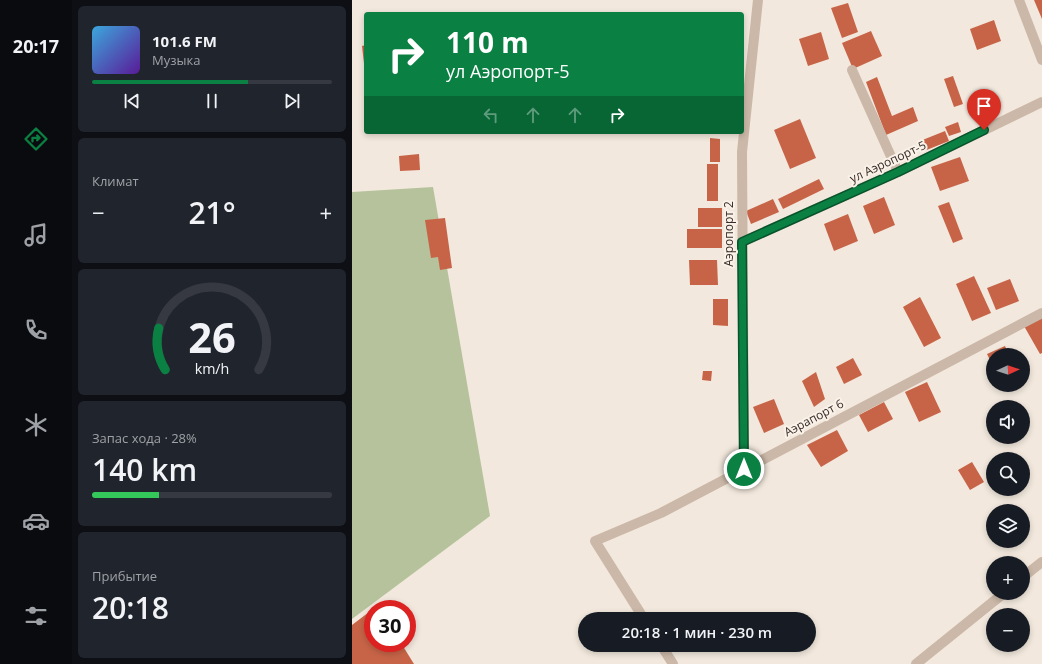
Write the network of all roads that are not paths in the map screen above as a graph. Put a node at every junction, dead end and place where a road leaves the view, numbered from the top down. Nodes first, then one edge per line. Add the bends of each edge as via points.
1 (758, 0) edge
2 (1019, 0) edge
3 (1042, 60) edge
4 (852, 70) dead end
5 (1042, 102) edge
6 (744, 133) edge
7 (744, 134) edge
8 (898, 172) junction
9 (742, 242) junction
10 (1042, 313) edge
11 (744, 469) junction
12 (1042, 562) edge
13 (1030, 571) edge
14 (995, 600) edge
15 (640, 612) edge
16 (665, 652) edge
17 (673, 664) edge
18 (916, 664) edge

1 - 6 street, Аэропорт 2
2 - 3 street
4 - 8 street
5 - 8 street, ул Аэропорт-5
7 - 9 street, Аэропорт 2
8 - 9 street, ул Аэропорт-5
9 - 11 street, Аэропорт 2
10 - 11 street, Аэрапорт 6
11 - 15 street, Аэрапорт 6 via 661,513 595,541
12 - 13 street
14 - 18 street
16 - 17 street

